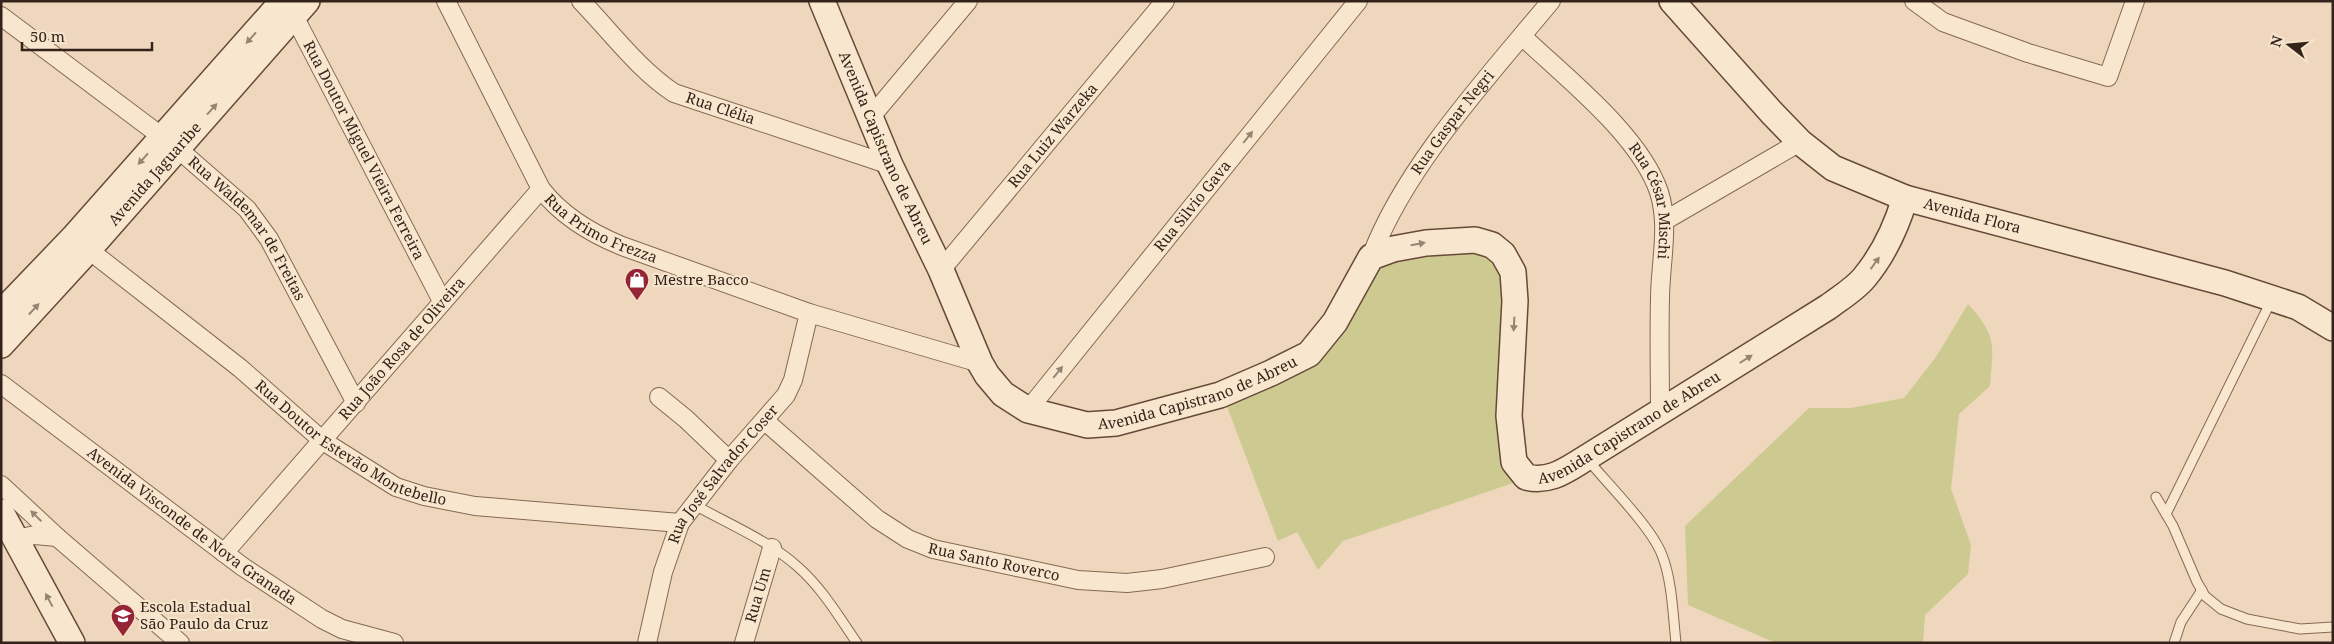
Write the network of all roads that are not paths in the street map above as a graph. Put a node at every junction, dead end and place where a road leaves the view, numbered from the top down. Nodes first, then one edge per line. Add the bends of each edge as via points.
1 (446, 1) edge
2 (582, 1) edge
3 (822, 1) edge
4 (968, 1) edge
5 (1165, 1) edge
6 (1358, 1) edge
7 (1551, 1) edge
8 (1914, 1) edge
9 (2135, 1) edge
10 (1680, 4) edge
11 (292, 5) edge
12 (1, 16) edge
13 (1522, 36) junction
14 (870, 118) junction
15 (1800, 142) junction
16 (169, 143) junction
17 (890, 165) junction
18 (541, 189) junction
19 (1905, 198) junction
20 (1664, 221) junction
21 (81, 244) junction
22 (1371, 257) junction
23 (941, 270) junction
24 (2272, 299) junction
25 (442, 301) junction
26 (809, 313) junction
27 (1, 314) edge
28 (2333, 328) edge
29 (1, 345) edge
30 (980, 363) junction
31 (1, 384) edge
32 (659, 397) dead end
33 (356, 403) junction
34 (1028, 410) junction
35 (1660, 413) junction
36 (765, 421) junction
37 (323, 441) junction
38 (1586, 458) junction
39 (729, 460) junction
40 (1, 485) edge
41 (2156, 497) dead end
42 (693, 504) junction
43 (1, 512) edge
44 (2166, 514) junction
45 (680, 523) junction
46 (57, 537) junction
47 (16, 539) junction
48 (772, 548) junction
49 (224, 553) junction
50 (1266, 556) dead end
51 (2202, 590) junction
52 (2333, 627) edge
53 (70, 642) edge
54 (180, 643) edge
55 (394, 643) edge
56 (647, 643) edge
57 (744, 643) edge
58 (857, 643) edge
59 (1676, 643) edge
60 (2174, 643) edge

1 - 18 street, Rua Primo Frezza
2 - 17 street, Rua Clélia via 630,54 674,93
3 - 14 street, Avenida Capistrano de Abreu
4 - 14 street
5 - 23 street, Rua Luiz Warzeka
34 -> 6 street, Rua Silvio Gava
7 - 13 street, Rua Gaspar Negri
8 - 9 street via 1944,22 2028,53 2108,77
10 - 15 street, Avenida Flora via 1715,51
11 - 16 street, Avenida Jaguaribe
11 - 25 street, Rua Doutor Miguel Vieira Ferreira
12 - 16 street, Rua Waldemar de Freitas
13 - 20 street, Rua César Mischi via 1607,116 1630,143 1648,167 1659,193
13 - 22 street, Rua Gaspar Negri via 1444,132 1394,208
14 - 17 street, Avenida Capistrano de Abreu
15 - 19 street, Avenida Flora via 1833,168
15 - 20 street
16 - 21 street, Avenida Jaguaribe
16 - 33 street, Rua Waldemar de Freitas via 247,209 260,224
17 - 23 street, Avenida Capistrano de Abreu
18 - 25 street, Rua João Rosa de Oliveira
18 - 26 street, Rua Primo Frezza via 569,217 606,240
19 - 24 street, Avenida Flora via 2225,283
35 -> 19 street, Avenida Capistrano de Abreu via 1828,307 1863,279 1884,250 1898,223
20 - 35 street, Rua César Mischi
21 - 27 street, Avenida Jaguaribe
29 -> 21 street, Avenida Jaguaribe
21 - 37 street, Rua Doutor Estevão Montebello via 240,368
22 - 34 street, Avenida Capistrano de Abreu via 1335,322 1309,354 1272,373 1220,395 1116,423 1087,425
22 -> 38 street, Avenida Capistrano de Abreu via 1426,243 1475,240 1492,245 1503,254 1513,272 1515,301 1509,416 1514,462 1526,477 1538,480 1559,474
23 - 30 street, Avenida Capistrano de Abreu
24 - 28 street, Avenida Flora via 2298,308
24 - 44 lane
25 - 33 street, Rua João Rosa de Oliveira
26 - 30 street, Rua Primo Frezza
26 - 36 street, Rua José Salvador Coser via 790,389
30 - 34 street, Avenida Capistrano de Abreu via 1003,394
31 - 49 street, Avenida Visconde de Nova Granada
32 - 39 street
33 - 37 street, Rua João Rosa de Oliveira
35 - 38 street, Avenida Capistrano de Abreu
36 - 39 street, Rua José Salvador Coser
36 - 50 street, Rua Santo Roverco via 877,519 908,539 933,549 1078,580 1127,583 1162,579
37 - 45 street, Rua Doutor Estevão Montebello via 396,487 424,496 475,506
37 - 49 street, Rua João Rosa de Oliveira
38 - 59 lane via 1648,532 1662,554
39 - 42 street, Rua José Salvador Coser
46 -> 40 street
41 - 44 lane
42 - 45 street, Rua José Salvador Coser
42 - 48 lane
43 - 47 street
44 - 51 lane
45 - 56 street, Rua José Salvador Coser via 663,572
46 - 47 street via 35,535
46 - 54 street
53 -> 47 street
48 - 57 street, Rua Um
48 - 58 lane via 793,562 814,583
49 - 55 street, Avenida Visconde de Nova Granada via 322,619 342,629
51 - 52 lane via 2221,609 2247,619 2300,629
51 - 60 lane via 2182,622

